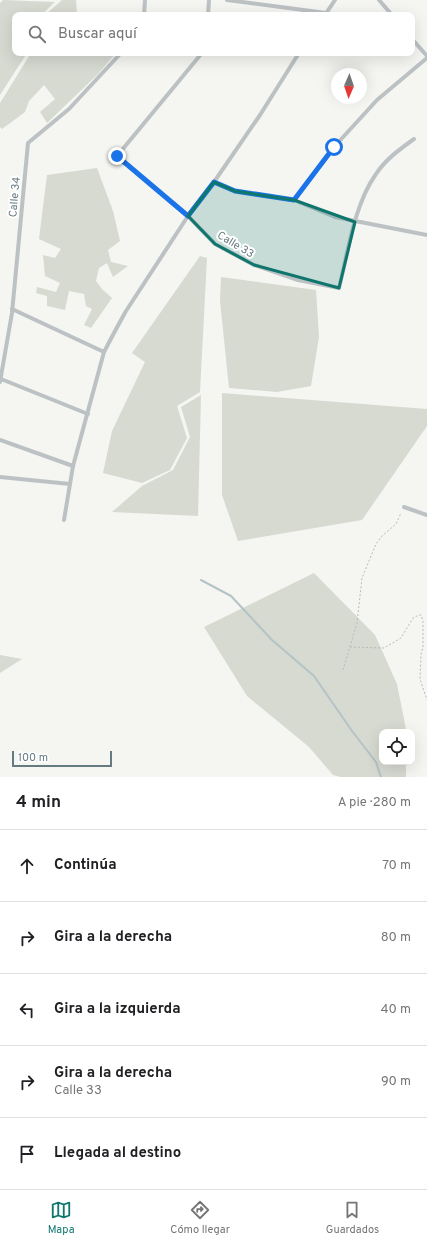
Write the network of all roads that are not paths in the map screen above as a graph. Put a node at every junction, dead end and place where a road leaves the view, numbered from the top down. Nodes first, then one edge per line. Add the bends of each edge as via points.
1 (145, 0) edge
2 (209, 0) edge
3 (227, 0) edge
4 (335, 0) edge
5 (378, 0) edge
6 (144, 12) edge
7 (208, 12) edge
8 (312, 12) edge
9 (327, 12) edge
10 (389, 12) edge
11 (415, 43) edge
12 (118, 56) edge
13 (200, 56) edge
14 (297, 56) edge
15 (427, 57) edge
16 (414, 139) dead end
17 (214, 182) junction
18 (294, 200) junction
19 (188, 216) junction
20 (355, 222) junction
21 (427, 235) edge
22 (12, 309) junction
23 (104, 352) junction
24 (0, 380) edge
25 (88, 414) junction
26 (0, 440) edge
27 (73, 466) junction
28 (0, 477) edge
29 (70, 484) junction
30 (404, 507) road end
31 (427, 515) edge
32 (64, 520) dead end

1 - 6 street
2 - 7 street
3 - 8 street
4 - 9 street
5 - 10 street
11 - 15 street
12 - 22 street, Calle 34 via 69,109 28,143
13 - 19 street, Calle 33 via 117,156
14 - 17 street
15 - 18 street via 377,100 334,147
16 - 20 street via 393,154 376,174 363,197
17 - 18 street via 235,191
17 - 19 street
18 - 20 street via 335,217
19 - 20 street, Calle 33 via 215,244 254,265 298,280 339,288
19 - 23 street via 126,311
20 - 21 street
22 - 23 street
22 - 24 street, Calle 34
23 - 25 street
24 - 25 street
25 - 27 street
26 - 27 street
27 - 29 street
28 - 29 street
29 - 32 street
30 - 31 street

